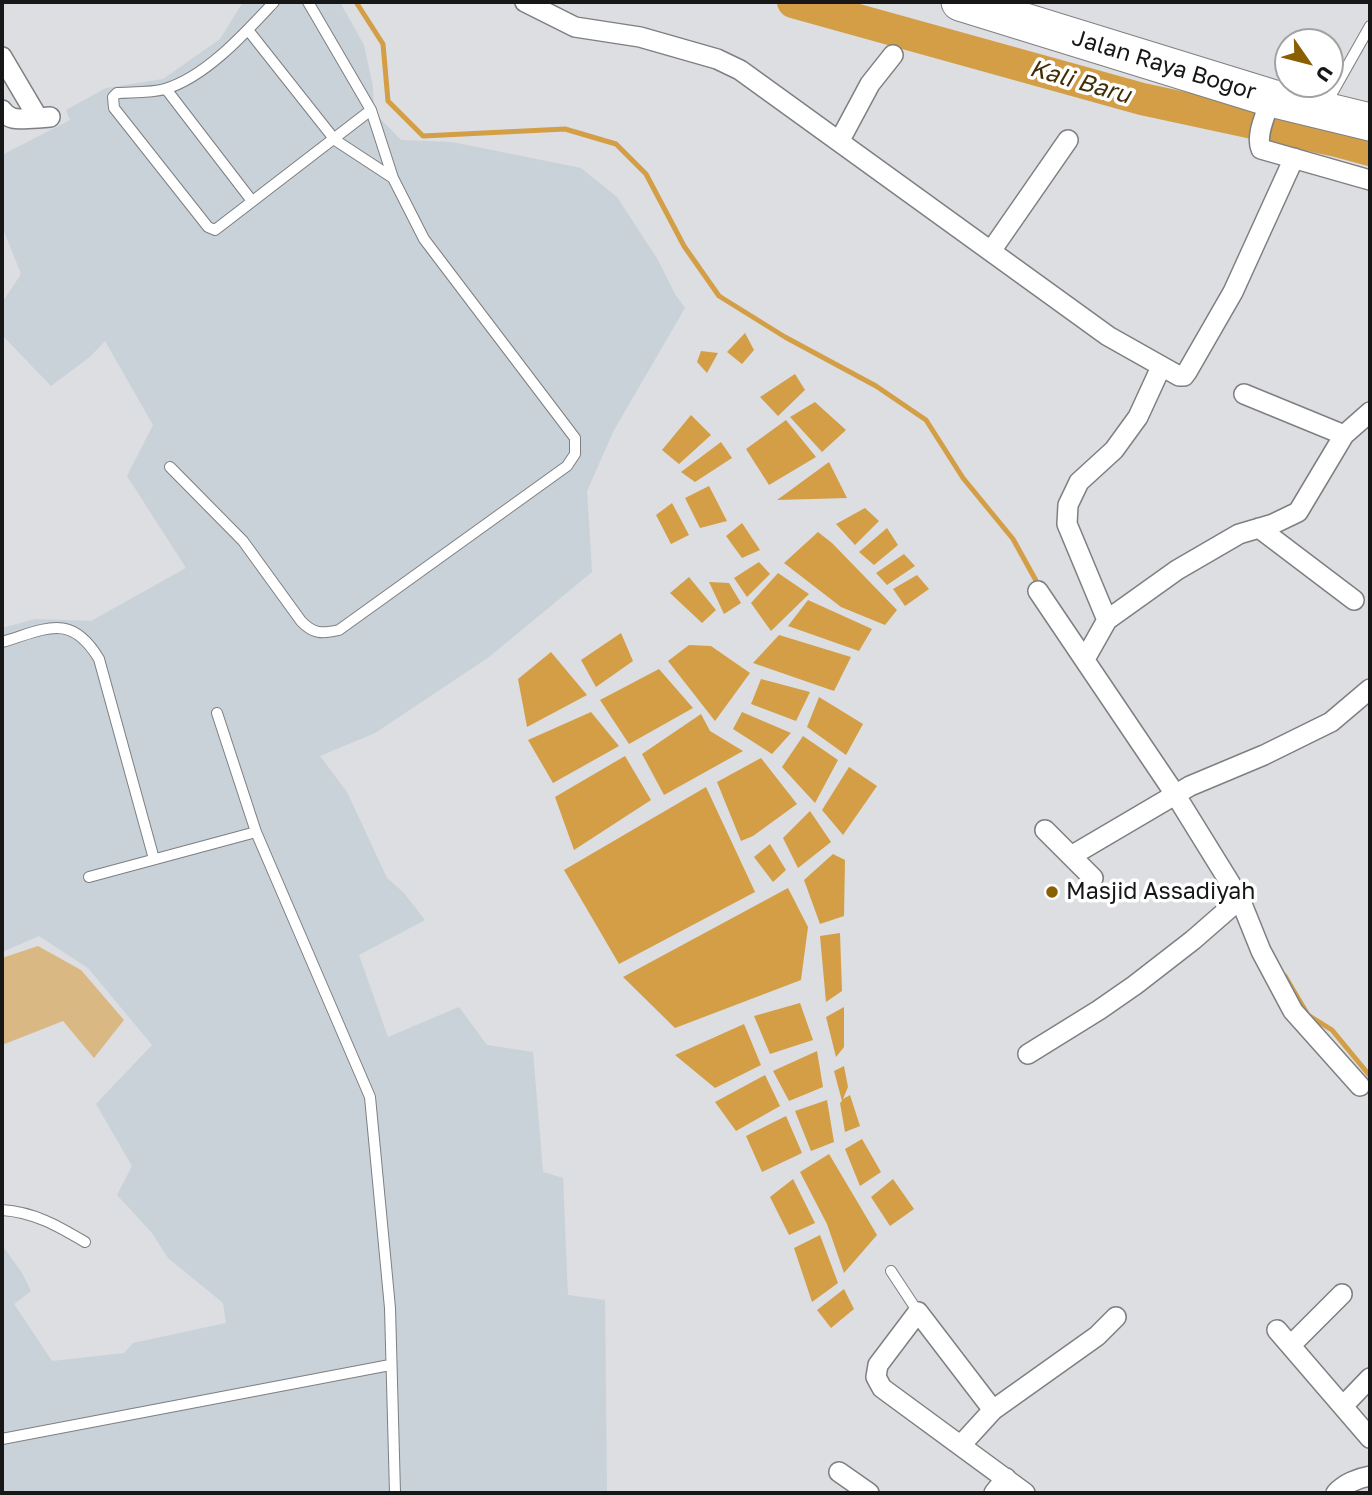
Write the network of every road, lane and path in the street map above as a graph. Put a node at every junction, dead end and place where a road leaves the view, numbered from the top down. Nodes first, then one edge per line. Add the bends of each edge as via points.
1 (274, 2) edge
2 (308, 2) edge
3 (524, 2) edge
4 (960, 2) edge
5 (1020, 2) edge
6 (1370, 26) edge
7 (248, 30) junction
8 (893, 55) dead end
9 (3, 63) edge
10 (1344, 72) edge
11 (166, 89) junction
12 (1274, 92) edge
13 (1274, 93) edge
14 (1277, 98) edge
15 (1292, 98) edge
16 (1344, 98) edge
17 (1370, 103) edge
18 (2, 110) edge
19 (371, 110) junction
20 (1370, 122) edge
21 (335, 139) junction
22 (840, 140) junction
23 (1068, 140) dead end
24 (1294, 158) junction
25 (393, 178) junction
26 (1370, 180) edge
27 (252, 201) junction
28 (991, 251) junction
29 (1161, 367) junction
30 (1244, 394) dead end
31 (1370, 412) edge
32 (1344, 435) junction
33 (170, 467) dead end
34 (1298, 512) junction
35 (1259, 528) junction
36 (1286, 548) junction
37 (1038, 591) dead end
38 (1354, 600) dead end
39 (1104, 626) junction
40 (2, 642) edge
41 (1086, 656) junction
42 (1370, 689) edge
43 (217, 713) dead end
44 (1181, 791) junction
45 (1045, 830) dead end
46 (256, 832) junction
47 (1071, 856) junction
48 (154, 859) junction
49 (89, 877) dead end
50 (1093, 878) dead end
51 (1240, 899) junction
52 (1028, 1054) dead end
53 (1360, 1086) dead end
54 (2, 1210) edge
55 (85, 1242) dead end
56 (891, 1271) dead end
57 (1342, 1294) dead end
58 (918, 1312) junction
59 (1116, 1317) dead end
60 (1277, 1330) dead end
61 (1291, 1345) junction
62 (390, 1364) junction
63 (1370, 1378) edge
64 (1344, 1405) junction
65 (993, 1410) junction
66 (1370, 1438) edge
67 (2, 1440) edge
68 (961, 1445) junction
69 (839, 1472) dead end
70 (1370, 1476) edge
71 (1000, 1486) edge
72 (395, 1493) edge
73 (869, 1493) edge
74 (1025, 1493) edge
75 (1336, 1493) edge

1 - 7 lane
2 - 19 lane
3 - 22 street via 575,27 640,37 724,62
4 - 13 highway, Jalan Raya Bogor
5 - 12 highway, Jalan Raya Bogor
6 - 10 lane
7 - 11 lane via 206,67
7 - 21 lane
8 - 22 street via 870,85
9 - 18 street via 44,118 12,120
11 - 27 lane
11 - 27 lane via 117,93 112,105 208,228 215,230
14 - 24 street via 1259,145
15 - 20 highway, Jalan Raya Bogor
16 - 17 highway, Jalan Raya Bogor
19 - 21 lane
19 - 25 lane
21 - 25 lane
21 - 27 lane
22 - 28 street
23 - 28 street
24 - 26 street
24 - 29 street via 1233,292 1187,372 1179,376
25 - 33 lane via 424,239 575,438 575,454 567,466 339,629 323,634 309,631 243,541
28 - 29 street via 1108,336
29 - 39 street via 1138,417 1114,450 1079,482 1068,506 1067,524
30 - 32 street
31 - 32 street
32 - 34 street
34 - 35 street
34 - 36 street
35 - 36 street
35 - 39 street via 1195,559
36 - 38 street
37 - 41 street
39 - 41 street
40 - 48 lane via 55,628 70,629 89,642 99,659
41 - 44 street
42 - 44 street via 1331,722
43 - 46 lane
44 - 47 street
44 - 51 street
45 - 47 street
46 - 48 lane
46 - 62 lane via 370,1097 390,1308
47 - 50 street
48 - 49 lane
51 - 52 street via 1135,985
51 - 53 street via 1293,1012
54 - 55 lane via 47,1220
56 - 58 lane
57 - 61 street
58 - 65 street
58 - 68 street via 878,1365 876,1377 882,1388
59 - 65 street via 1097,1336
60 - 61 street
61 - 64 street
62 - 67 lane
62 - 72 lane
63 - 64 street
64 - 66 street
65 - 68 street
68 - 71 street
69 - 73 street
70 - 75 street
71 - 74 street

